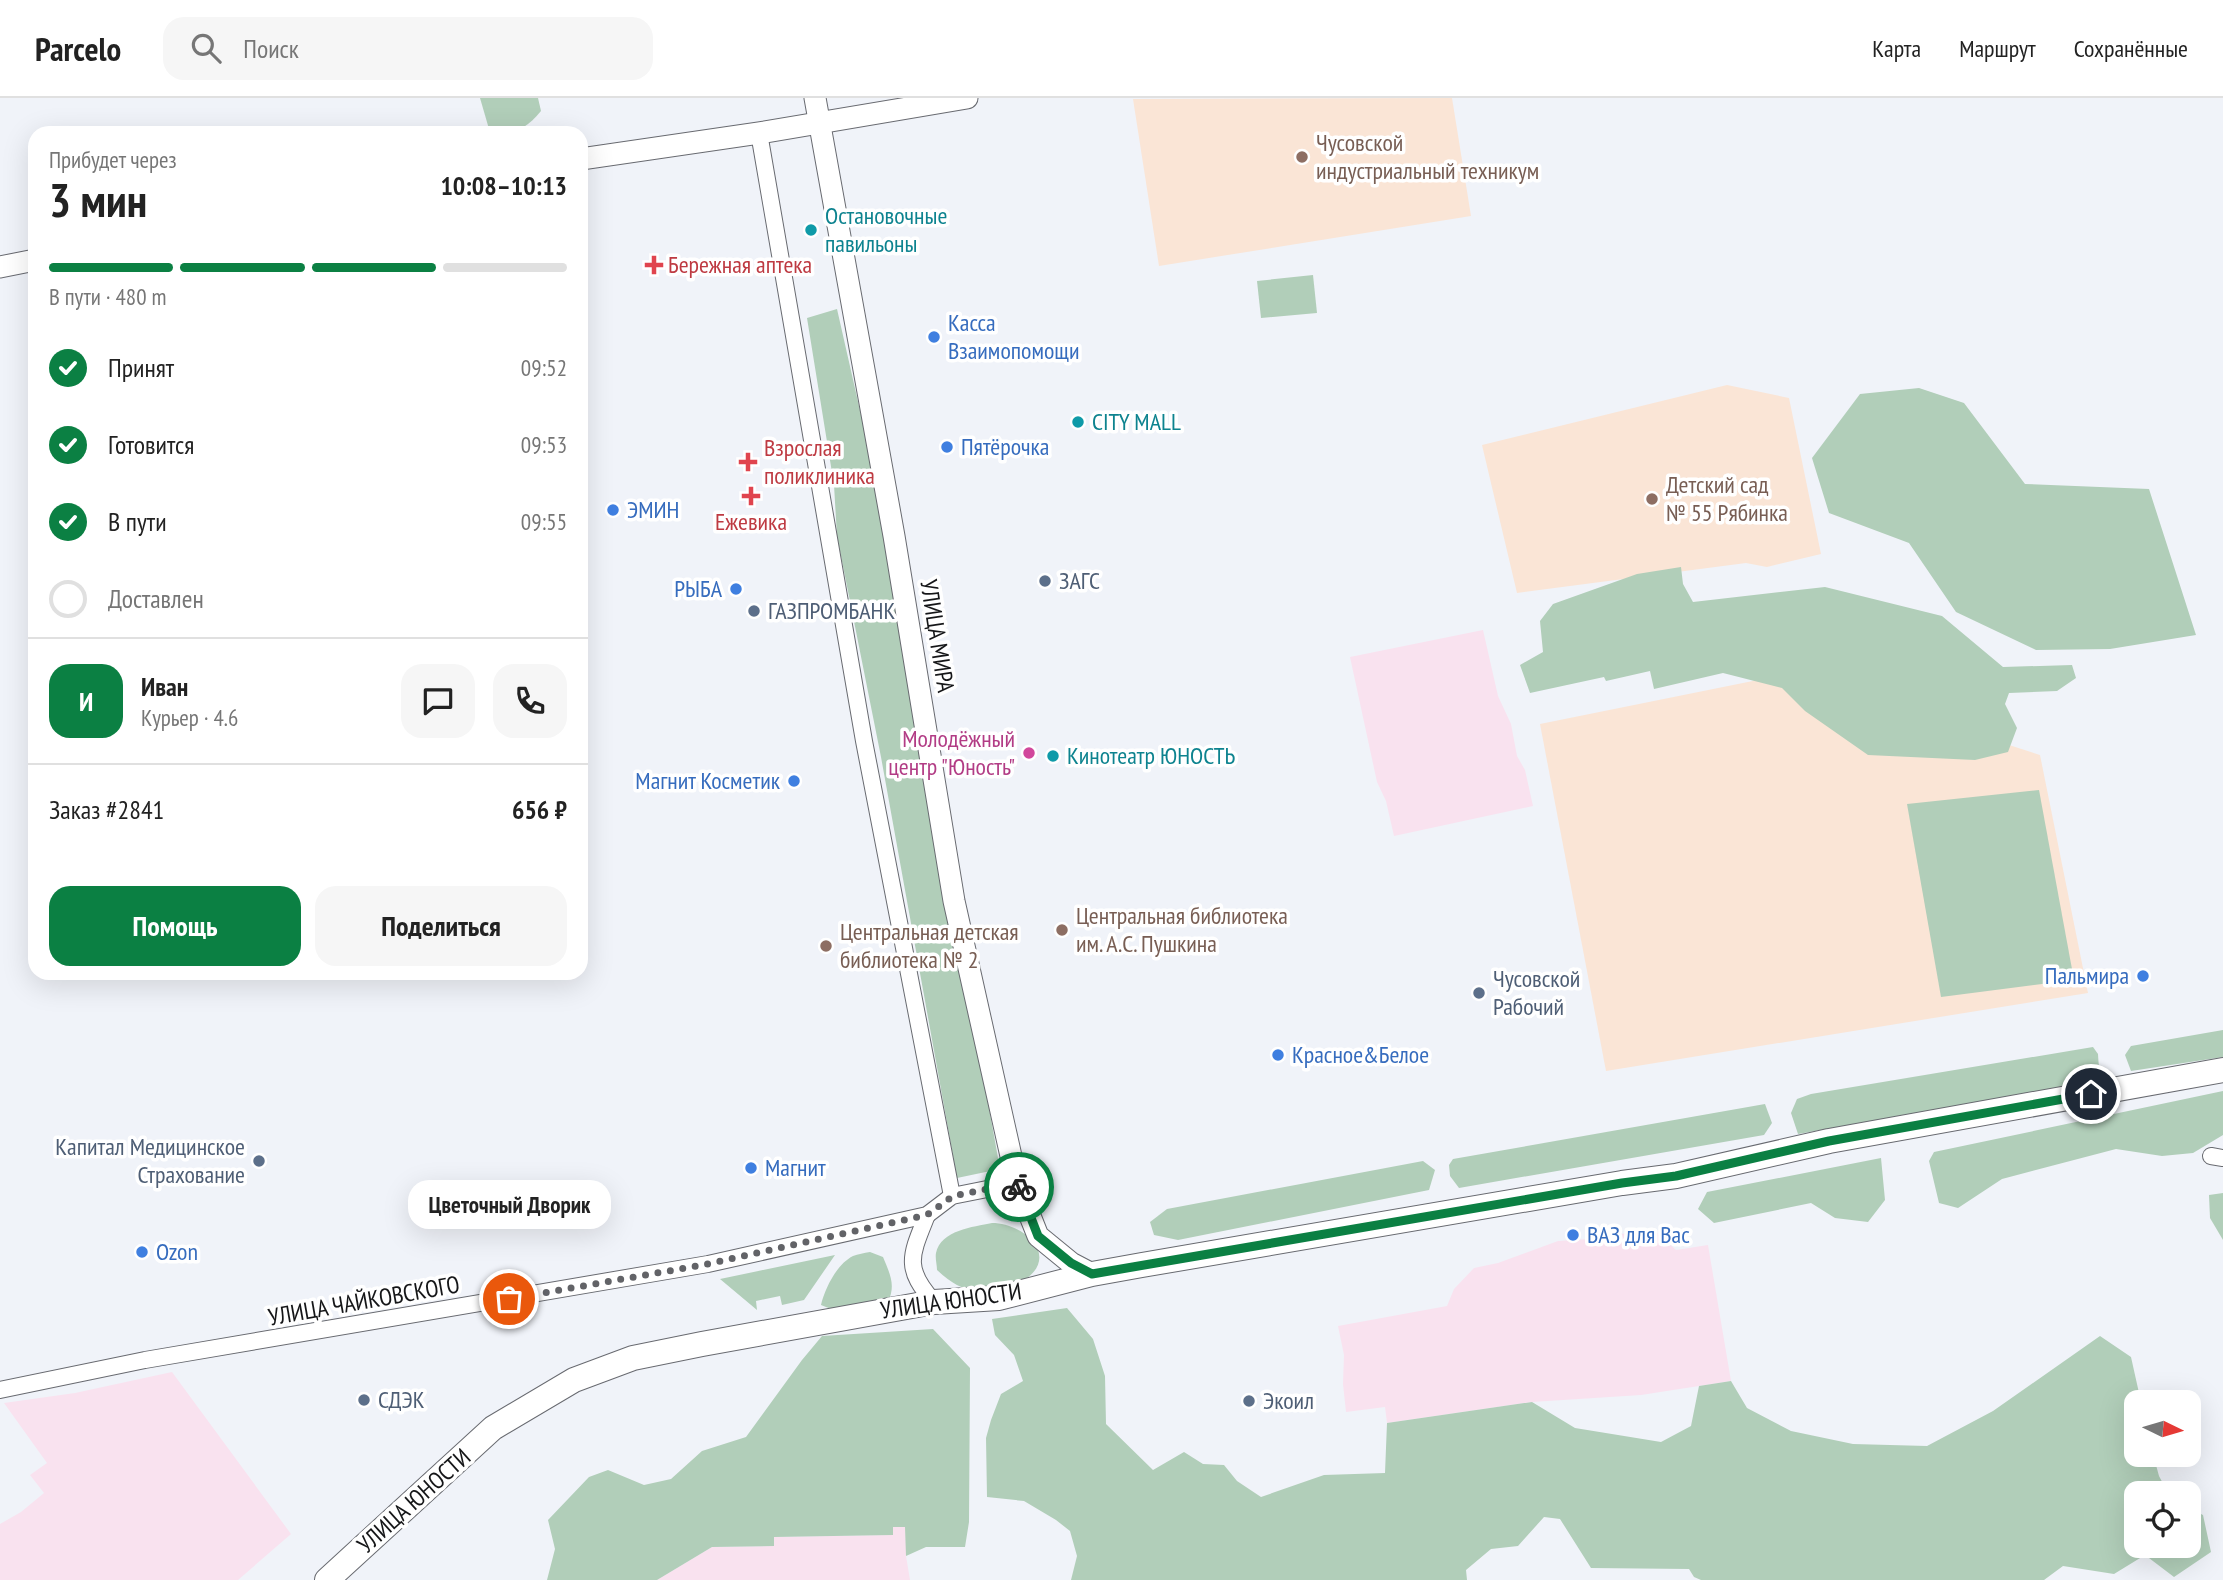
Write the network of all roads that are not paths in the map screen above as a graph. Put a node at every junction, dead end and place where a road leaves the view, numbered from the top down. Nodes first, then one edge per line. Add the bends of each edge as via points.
1 (815, 98) edge
2 (967, 98) edge
3 (818, 124) junction
4 (759, 133) junction
5 (588, 158) edge
6 (28, 261) edge
7 (0, 267) edge
8 (2223, 1070) edge
9 (1017, 1183) junction
10 (953, 1196) junction
11 (927, 1215) junction
12 (1092, 1274) junction
13 (934, 1302) junction
14 (0, 1390) edge
15 (327, 1580) edge

1 - 3 street, УЛИЦА МИРА
2 - 3 street
3 - 4 street
3 - 9 street, УЛИЦА МИРА via 896,549 954,901
4 - 5 street
4 - 10 street via 842,621
6 - 7 street
8 - 12 main road, УЛИЦА ЮНОСТИ via 1829,1141 1676,1176
9 - 10 street, УЛИЦА ЧАЙКОВСКОГО
9 - 12 street, УЛИЦА МИРА via 1038,1236
10 - 11 street, УЛИЦА ЧАЙКОВСКОГО
11 - 13 street via 911,1267
11 - 14 street, УЛИЦА ЧАЙКОВСКОГО via 708,1264 145,1360
12 - 13 main road, УЛИЦА ЮНОСТИ via 999,1298
13 - 15 main road, УЛИЦА ЮНОСТИ via 633,1358 574,1380 493,1428

